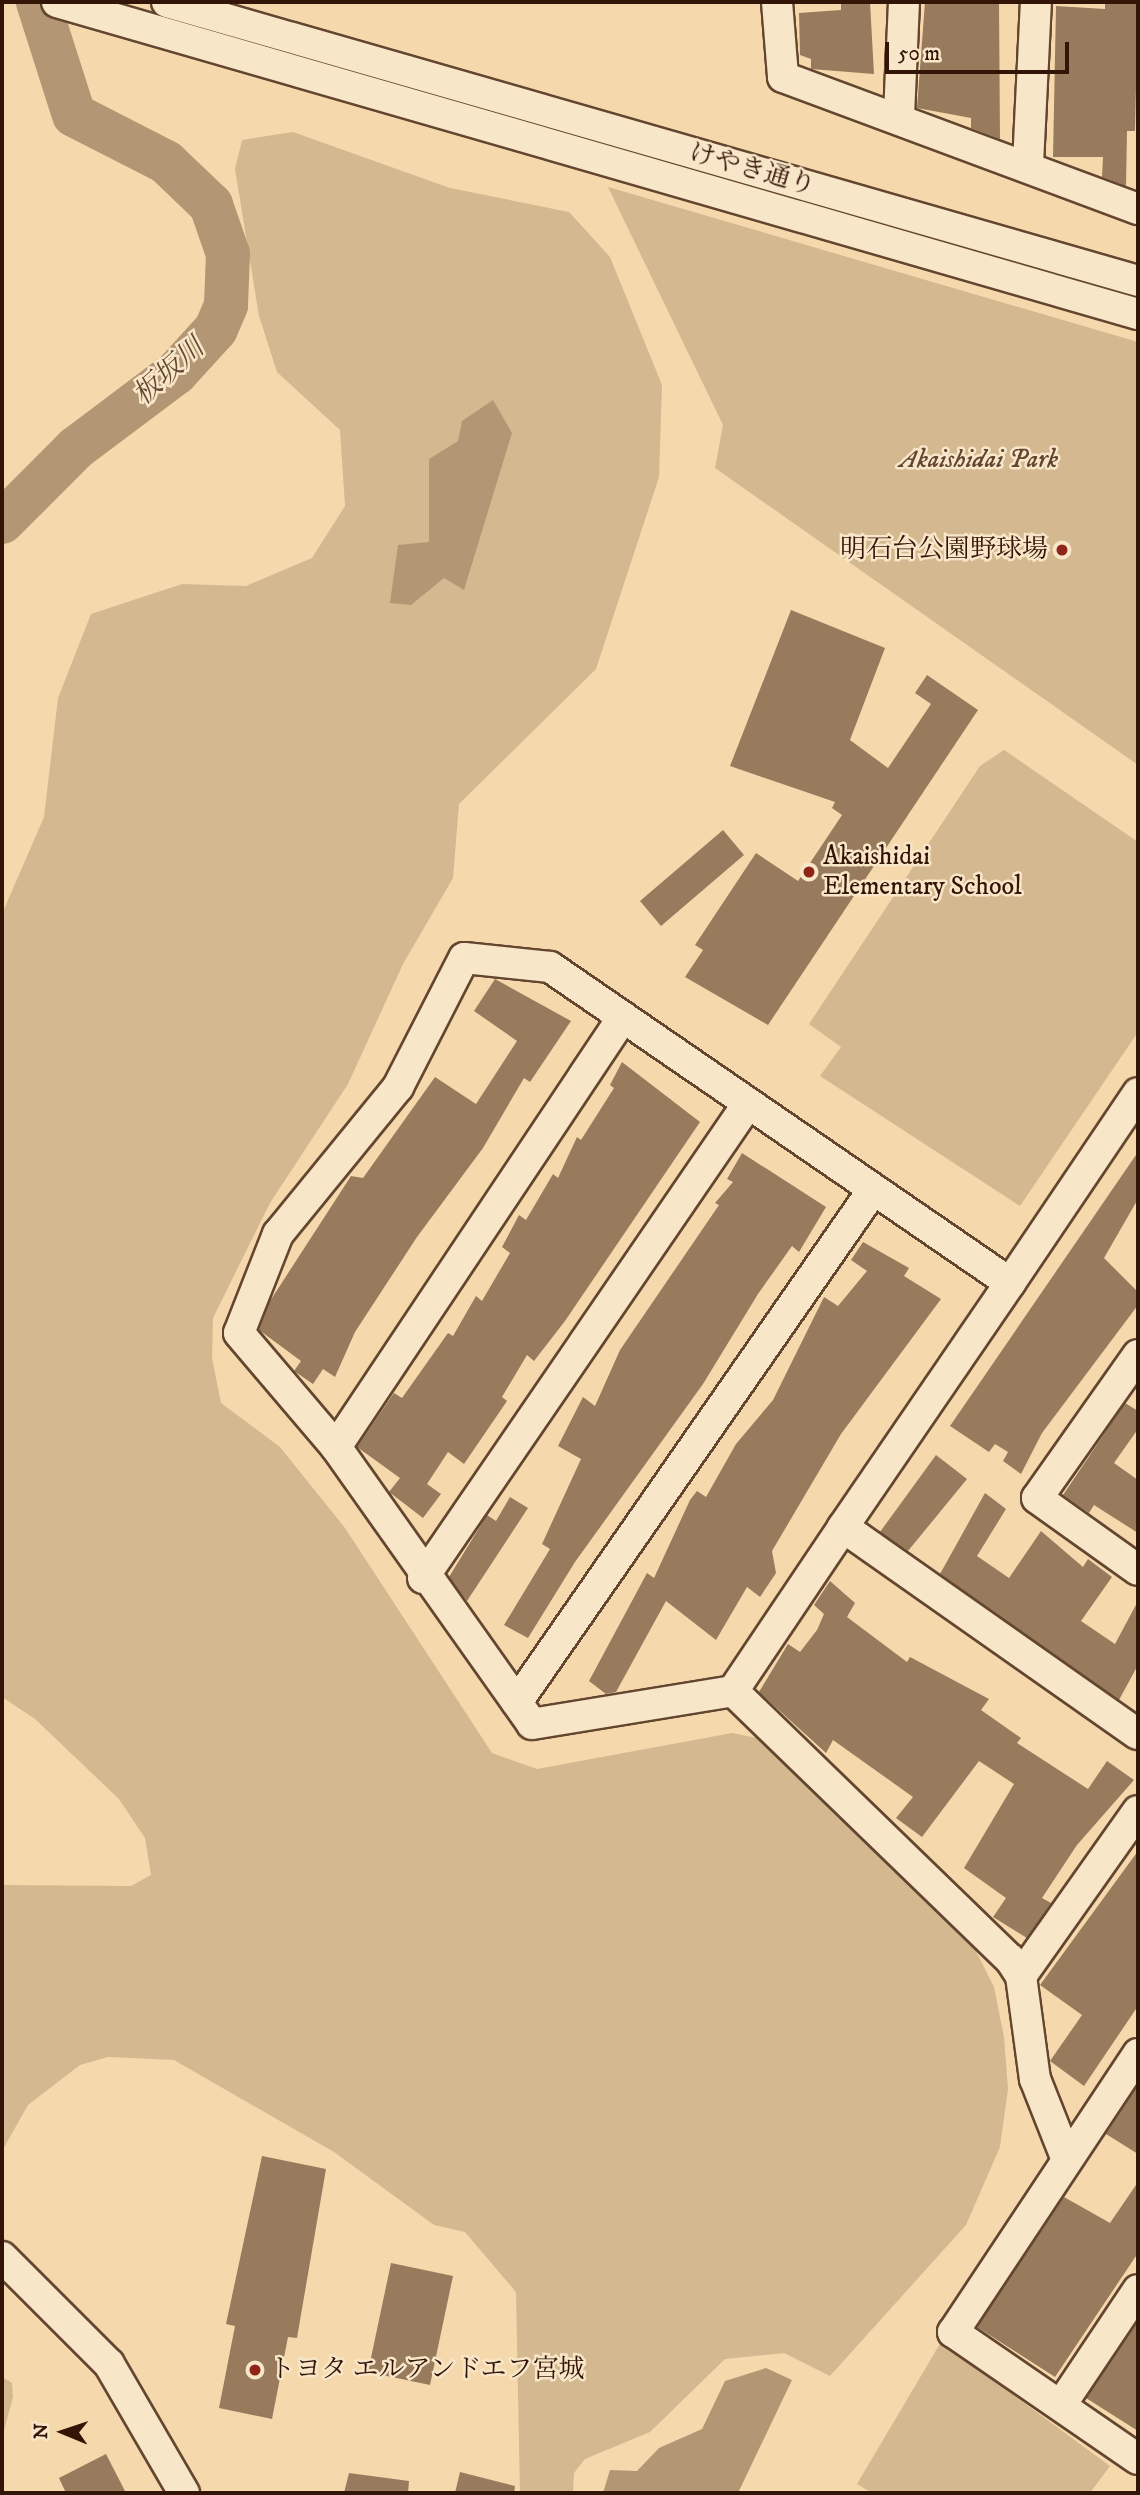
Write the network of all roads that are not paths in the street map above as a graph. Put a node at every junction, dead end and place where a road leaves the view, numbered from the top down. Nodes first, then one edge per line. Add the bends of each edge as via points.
1 (57, 2) edge
2 (167, 2) edge
3 (777, 2) edge
4 (904, 2) edge
5 (1036, 2) edge
6 (899, 116) junction
7 (1028, 164) junction
8 (1138, 209) edge
9 (1138, 281) edge
10 (1138, 314) edge
11 (623, 1017) junction
12 (1138, 1093) edge
13 (747, 1105) junction
14 (873, 1191) junction
15 (1010, 1283) junction
16 (1138, 1355) edge
17 (336, 1447) junction
18 (843, 1527) junction
19 (1138, 1570) edge
20 (423, 1577) junction
21 (733, 1691) junction
22 (517, 1702) junction
23 (1138, 1734) edge
24 (1138, 1811) edge
25 (1021, 1976) junction
26 (1138, 2054) edge
27 (1066, 2160) junction
28 (2, 2257) edge
29 (1138, 2290) edge
30 (1061, 2405) junction
31 (1138, 2459) edge
32 (184, 2493) edge

1 - 10 street
2 - 9 street, けやき通り
3 - 6 street via 783,78
4 - 6 street
5 - 7 street
6 - 7 street
7 - 8 street
11 - 13 street
11 - 17 street
11 - 17 street via 550,967 464,958 398,1087 278,1234 239,1333
12 - 15 street
13 - 14 street
13 - 20 street
14 - 15 street
14 - 22 street
15 - 18 street
16 - 19 street via 1037,1498
17 - 20 street
18 - 21 street
18 - 23 street
20 - 22 street
21 - 22 street via 532,1724
21 - 25 street via 965,1912
24 - 25 street
25 - 27 street via 1035,2080
26 - 27 street
27 - 30 street via 953,2332
28 - 32 street via 109,2364
29 - 30 street
30 - 31 street

